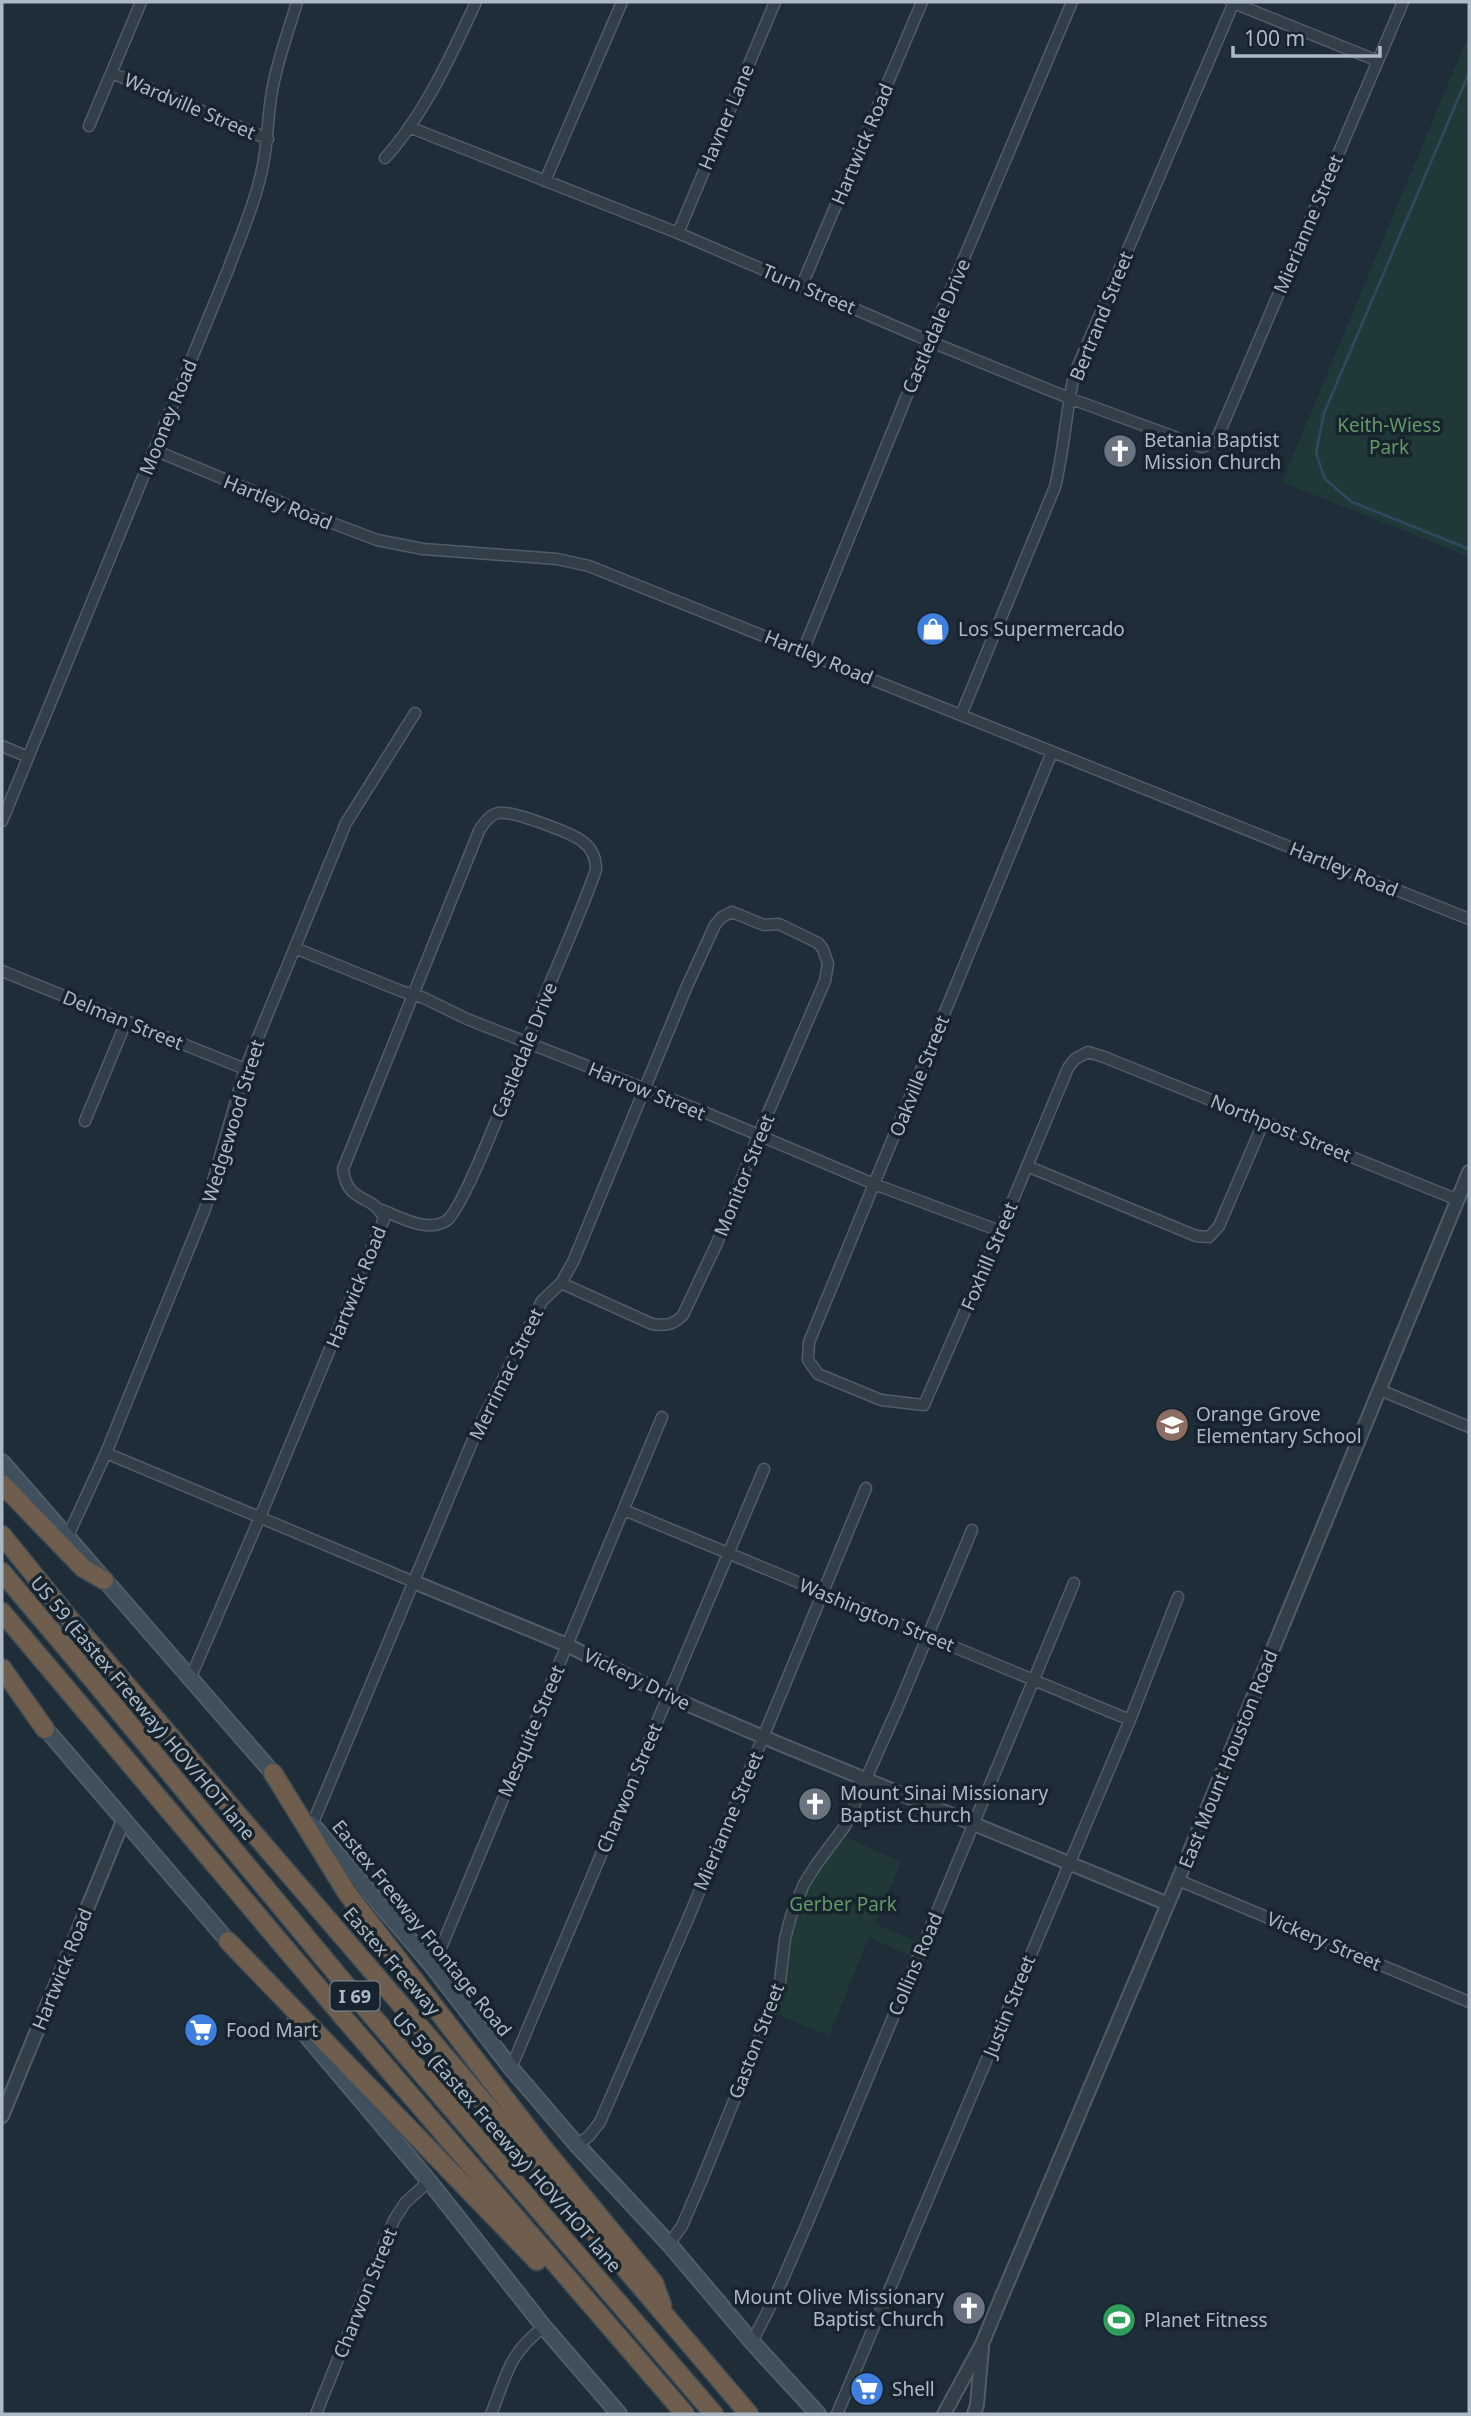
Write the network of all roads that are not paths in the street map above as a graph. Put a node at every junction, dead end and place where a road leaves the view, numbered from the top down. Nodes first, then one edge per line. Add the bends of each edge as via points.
1 (141, 2) edge
2 (297, 2) edge
3 (476, 2) edge
4 (622, 2) edge
5 (775, 2) edge
6 (922, 2) edge
7 (1072, 2) edge
8 (1233, 2) edge
9 (1403, 2) edge
10 (1378, 61) junction
11 (111, 73) junction
12 (89, 126) dead end
13 (409, 127) junction
14 (268, 139) junction
15 (385, 158) dead end
16 (545, 181) junction
17 (678, 233) junction
18 (802, 285) junction
19 (929, 341) junction
20 (1069, 398) junction
21 (1210, 444) joint
22 (154, 450) junction
23 (803, 651) junction
24 (415, 713) dead end
25 (961, 715) junction
26 (2, 747) edge
27 (1052, 752) junction
28 (28, 757) junction
29 (2, 821) edge
30 (554, 829) joint
31 (1469, 919) edge
32 (785, 928) joint
33 (295, 948) junction
34 (2, 971) edge
35 (412, 994) junction
36 (126, 1022) junction
37 (527, 1042) junction
38 (1104, 1057) joint
39 (245, 1069) junction
40 (645, 1090) junction
41 (85, 1121) dead end
42 (1264, 1121) junction
43 (758, 1136) junction
44 (1027, 1166) junction
45 (1469, 1172) edge
46 (874, 1184) junction
47 (1458, 1200) junction
48 (381, 1210) junction
49 (1000, 1231) junction
50 (561, 1283) junction
51 (844, 1385) joint
52 (1380, 1390) junction
53 (662, 1417) dead end
54 (1469, 1427) edge
55 (106, 1453) junction
56 (2, 1462) edge
57 (764, 1469) dead end
58 (2, 1484) edge
59 (866, 1488) dead end
60 (624, 1510) junction
61 (260, 1517) junction
62 (972, 1530) dead end
63 (2, 1535) edge
64 (67, 1538) junction
65 (728, 1553) junction
66 (2, 1572) edge
67 (104, 1580) junction
68 (414, 1582) junction
69 (1073, 1583) dead end
70 (824, 1593) junction
71 (1178, 1597) dead end
72 (2, 1612) edge
73 (927, 1636) junction
74 (567, 1645) junction
75 (2, 1668) edge
76 (2, 1677) edge
77 (190, 1679) junction
78 (1034, 1680) junction
79 (668, 1696) junction
80 (1130, 1720) junction
81 (45, 1729) junction
82 (763, 1737) junction
83 (273, 1773) junction
84 (866, 1779) junction
85 (123, 1821) junction
86 (974, 1824) junction
87 (312, 1825) junction
88 (1069, 1863) junction
89 (1178, 1880) junction
90 (1168, 1904) junction
91 (228, 1941) junction
92 (433, 1968) junction
93 (1469, 2002) edge
94 (511, 2068) junction
95 (2, 2116) edge
96 (577, 2145) junction
97 (429, 2182) junction
98 (669, 2244) junction
99 (583, 2297) junction
100 (667, 2318) junction
101 (544, 2327) junction
102 (751, 2342) junction
103 (982, 2344) junction
104 (948, 2413) edge
105 (316, 2414) edge
106 (491, 2414) edge
107 (619, 2414) edge
108 (685, 2414) edge
109 (714, 2414) edge
110 (749, 2414) edge
111 (818, 2414) edge
112 (837, 2414) edge
113 (974, 2414) edge

1 - 11 street
2 - 14 street, Mooney Road via 277,68
3 - 13 street
4 - 16 street
5 - 17 street, Havner Lane
6 - 18 street, Hartwick Road
7 - 19 street, Castledale Drive
8 - 10 street
8 - 20 street, Bertrand Street via 1074,375
9 - 10 street, Mierianne Street
10 - 21 street, Mierianne Street via 1218,436
11 - 12 street
11 - 14 street, Wardville Street
13 - 15 street
13 - 16 street, Turn Street
14 - 22 street, Mooney Road via 252,205
16 - 17 street, Turn Street
17 - 18 street, Turn Street
18 - 19 street, Turn Street
19 - 20 street, Turn Street
19 - 23 street, Castledale Drive
20 - 21 street, Turn Street via 1198,447
20 - 25 street, Bertrand Street via 1055,487
22 - 23 street, Hartley Road via 377,540 423,549 574,562
22 - 28 street, Mooney Road
23 - 25 street, Hartley Road
24 - 33 street, Wedgewood Street via 346,823
25 - 27 street, Hartley Road
26 - 28 street
27 - 31 street, Hartley Road
27 - 46 street, Oakville Street
28 - 29 street, Mooney Road
30 - 35 street, Hartwick Road via 519,815 498,813 486,820
30 - 37 street, Castledale Drive via 581,840 596,859 596,870
32 - 40 street, Merrimac Street via 732,912 722,917 706,942
32 - 43 street, Monitor Street via 818,943 827,956 827,972
33 - 35 street, Harrow Street
33 - 39 street, Wedgewood Street
34 - 36 street, Delman Street
35 - 37 street, Harrow Street
35 - 48 street, Hartwick Road via 343,1169 353,1194
36 - 39 street, Delman Street
36 - 41 street
37 - 40 street, Harrow Street
37 - 48 street, Castledale Drive via 453,1215 435,1226
38 - 42 street, Northpost Street
38 - 44 street, Foxhill Street via 1088,1052 1068,1068
39 - 55 street, Wedgewood Street via 205,1209
40 - 43 street, Harrow Street
40 - 50 street, Merrimac Street
42 - 44 street via 1219,1226 1209,1237 1196,1236
42 - 47 street, Northpost Street
43 - 46 street, Harrow Street
43 - 50 street, Monitor Street via 717,1243 678,1321 666,1326 652,1324
44 - 49 street, Foxhill Street
45 - 47 street, East Mount Houston Road
46 - 49 street, Harrow Street
46 - 51 street, Oakville Street via 807,1352 818,1374
47 - 52 street, East Mount Houston Road
48 - 61 street, Hartwick Road via 384,1219
49 - 51 street, Foxhill Street via 925,1405 881,1400
50 - 68 street, Merrimac Street via 542,1301 481,1423
52 - 54 street
52 - 89 street, East Mount Houston Road
53 - 60 street, Mesquite Street
55 - 61 street, Vickery Drive
55 - 64 street, Wedgewood Street
56 - 64 main road, Eastex Freeway Frontage Road
57 - 65 street, Charwon Street
58 - 67 highway via 83,1568
59 - 70 street, Mierianne Street
60 - 65 street, Washington Street
60 - 74 street, Mesquite Street
61 - 68 street, Vickery Drive
61 - 77 street, Hartwick Road
62 - 73 street, Gaston Street
63 - 100 highway, Eastex Freeway / I 69
64 - 67 main road, Eastex Freeway Frontage Road
65 - 70 street, Washington Street
65 - 79 street, Charwon Street
66 - 109 highway, US 59 (Eastex Freeway) HOV/HOT lane / I 69 via 350,1990
67 - 77 main road, Eastex Freeway Frontage Road
68 - 74 street, Vickery Drive
68 - 87 street, Merrimac Street
69 - 78 street, Collins Road
70 - 73 street, Washington Street
70 - 82 street, Mierianne Street
71 - 80 street, Justin Street
72 - 99 highway, I 69
73 - 78 street, Washington Street
73 - 84 street, Gaston Street
74 - 79 street, Vickery Drive
74 - 92 street, Mesquite Street
75 - 81 highway
76 - 81 main road
77 - 83 main road, Eastex Freeway Frontage Road
78 - 80 street, Washington Street
78 - 86 street, Collins Road
79 - 82 street, Vickery Drive
79 - 94 street, Charwon Street
80 - 88 street, Justin Street
81 - 85 main road
82 - 84 street, Vickery Drive
82 - 96 street, Mierianne Street via 600,2122
83 - 87 main road, Eastex Freeway Frontage Road
83 - 100 highway via 347,1893 544,2149 654,2283
84 - 86 street, Vickery Drive
84 - 98 street, Gaston Street via 845,1826 804,1884 785,1939 774,2002 682,2226
85 - 91 main road
85 - 95 street, Hartwick Road
86 - 88 street, Vickery Drive
86 - 102 street, Collins Road via 801,2238
87 - 92 main road, Eastex Freeway Frontage Road
88 - 90 street, Vickery Drive
88 - 112 street, Justin Street
89 - 90 street, East Mount Houston Road
89 - 93 street, Vickery Street
90 - 103 street, East Mount Houston Road
91 - 97 main road
91 - 99 highway via 543,2267
92 - 94 main road, Eastex Freeway Frontage Road
94 - 96 main road, Eastex Freeway Frontage Road
96 - 98 main road, Eastex Freeway Frontage Road
97 - 101 main road
97 - 105 street, Charwon Street via 394,2220
98 - 102 main road, Eastex Freeway Frontage Road
99 - 108 highway, I 69
100 - 110 highway, Eastex Freeway / I 69
101 - 106 street via 522,2344
101 - 107 main road
102 - 111 main road, Eastex Freeway Frontage Road
103 - 104 street, East Mount Houston Road
103 - 113 street, East Mount Houston Road

